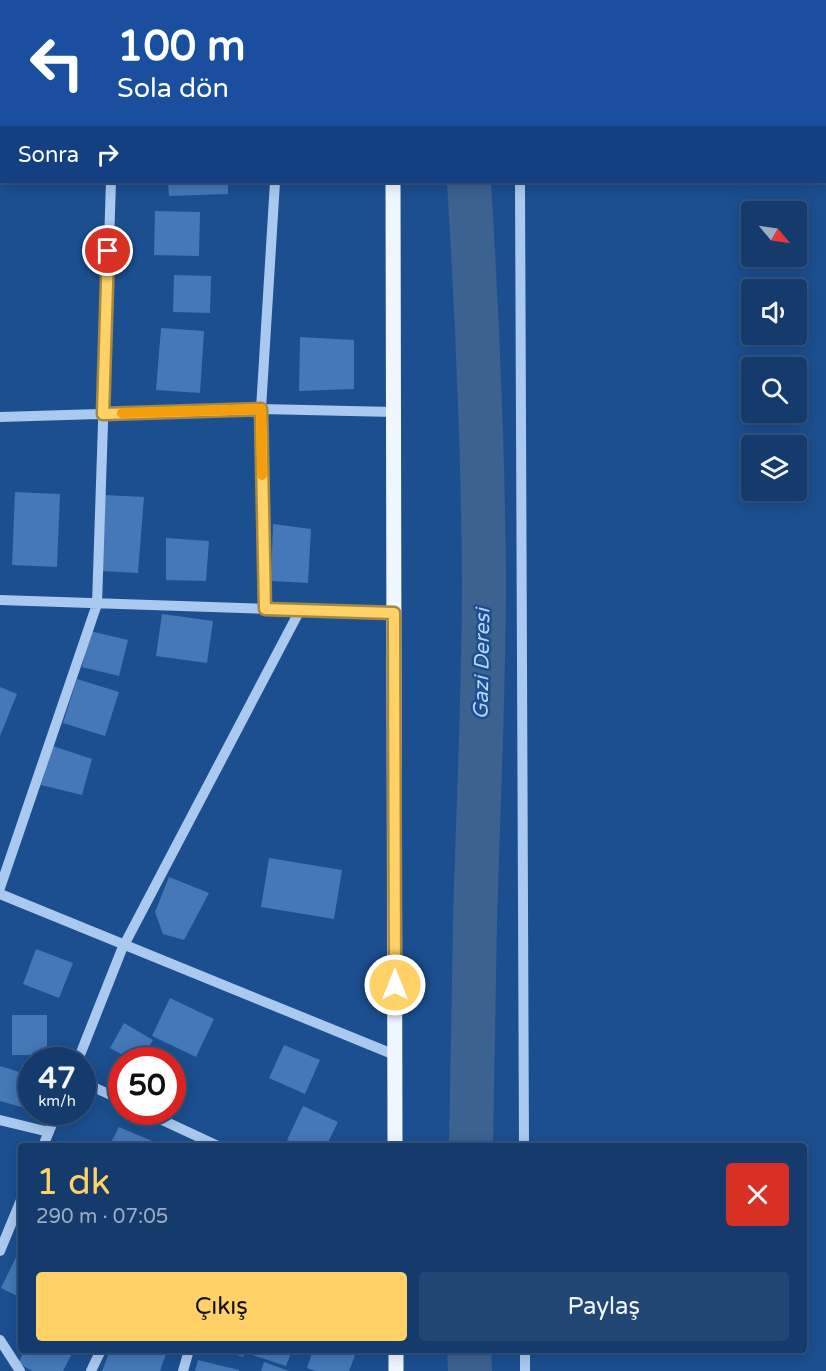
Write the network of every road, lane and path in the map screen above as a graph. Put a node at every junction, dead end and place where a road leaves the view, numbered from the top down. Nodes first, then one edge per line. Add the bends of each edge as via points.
1 (111, 183) edge
2 (275, 183) edge
3 (393, 183) edge
4 (520, 183) edge
5 (261, 409) junction
6 (394, 412) junction
7 (103, 414) junction
8 (0, 417) edge
9 (0, 600) edge
10 (97, 604) junction
11 (265, 609) junction
12 (300, 610) junction
13 (394, 613) junction
14 (0, 888) edge
15 (0, 894) edge
16 (125, 945) junction
17 (83, 1047) edge
18 (395, 1055) junction
19 (0, 1120) edge
20 (52, 1125) edge
21 (173, 1125) edge
22 (49, 1132) junction
23 (44, 1143) edge
24 (212, 1143) edge
25 (395, 1143) edge
26 (524, 1143) edge
27 (18, 1207) edge
28 (0, 1251) edge
29 (0, 1340) edge
30 (100, 1353) edge
31 (188, 1353) edge
32 (396, 1353) edge
33 (525, 1353) edge
34 (20, 1371) edge
35 (91, 1371) edge
36 (183, 1371) edge
37 (396, 1371) edge
38 (525, 1371) edge

1 - 7 street
2 - 5 street
3 - 6 main road
4 - 26 street
5 - 6 street
5 - 7 street
5 - 11 street
6 - 13 main road
7 - 8 street
7 - 10 street
9 - 10 street
10 - 11 street
10 - 14 street
11 - 12 street
12 - 13 street
12 - 16 street
13 - 18 main road
15 - 16 street
16 - 17 street
16 - 18 street
18 - 25 main road
19 - 22 street
20 - 22 street
21 - 24 street
22 - 23 street
27 - 28 street
29 - 34 street
30 - 35 street
31 - 36 street
32 - 37 main road
33 - 38 street

